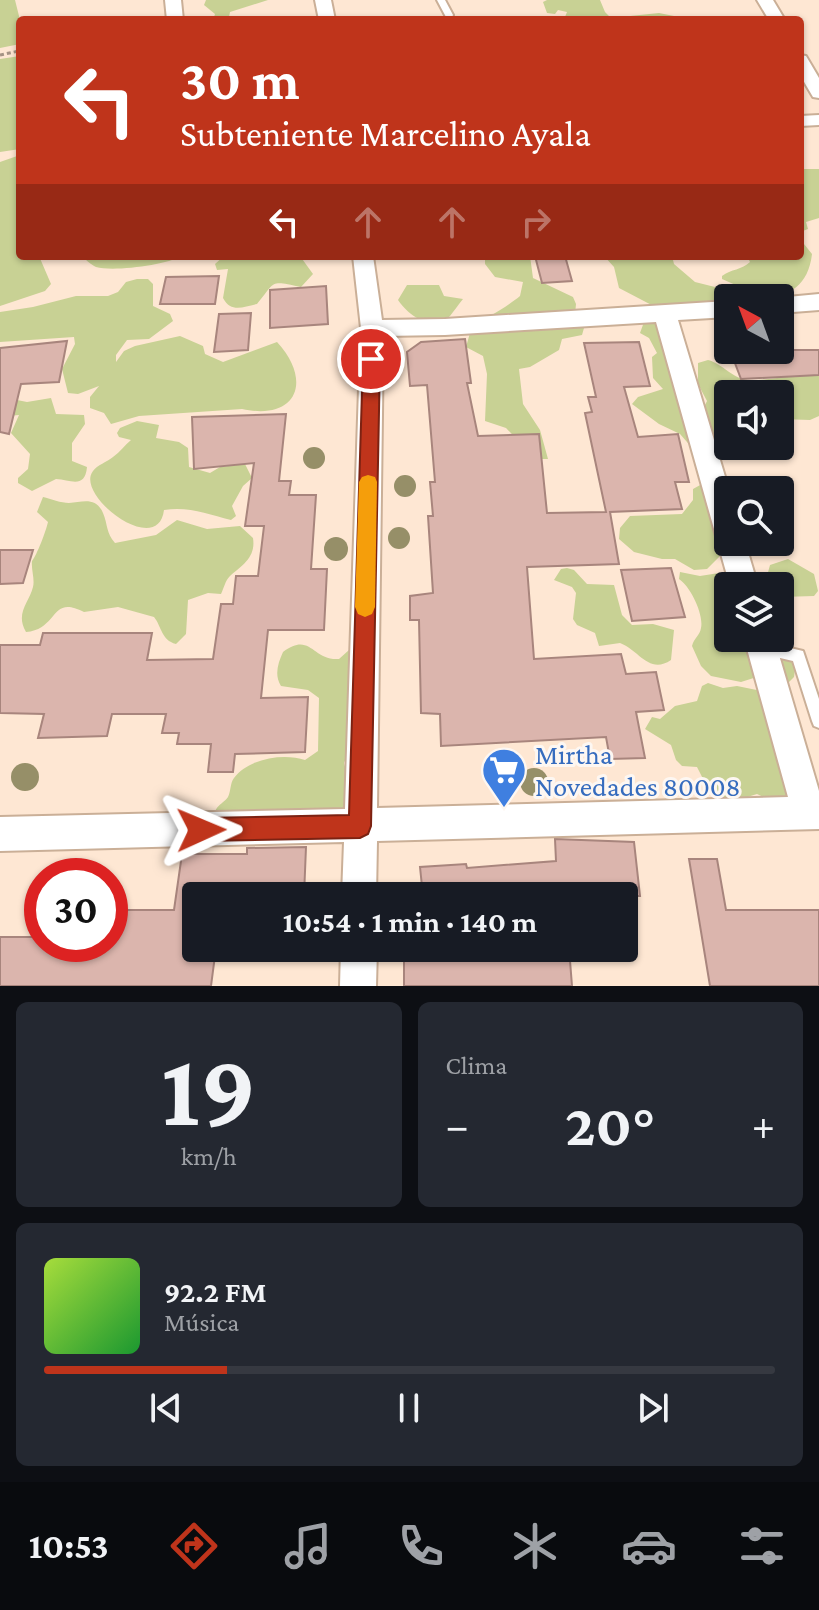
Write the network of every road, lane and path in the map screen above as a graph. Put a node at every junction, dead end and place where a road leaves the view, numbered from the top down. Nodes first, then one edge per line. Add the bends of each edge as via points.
1 (441, 0) edge
2 (449, 15) dead end
3 (804, 67) edge
4 (819, 93) edge
5 (364, 260) edge
6 (819, 302) edge
7 (794, 304) edge
8 (714, 310) edge
9 (665, 314) junction
10 (372, 328) junction
11 (714, 484) edge
12 (763, 652) edge
13 (786, 652) edge
14 (819, 721) edge
15 (814, 813) edge
16 (360, 826) junction
17 (0, 834) edge
18 (359, 882) edge
19 (359, 962) edge
20 (358, 986) edge

1 - 2 lane
3 - 4 street
5 - 10 street
6 - 7 street
8 - 9 street
9 - 10 street
9 - 11 street
10 - 16 street
12 - 15 street
13 - 14 lane via 798,656
15 - 16 street
16 - 17 street
16 - 18 street
19 - 20 street

